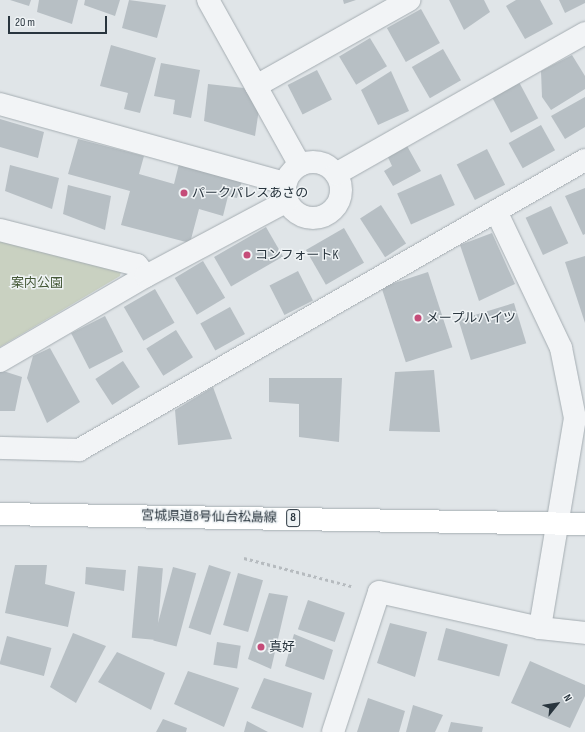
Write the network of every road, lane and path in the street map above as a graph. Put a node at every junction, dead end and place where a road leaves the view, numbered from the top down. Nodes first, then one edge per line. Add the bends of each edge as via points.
1 (208, 0) edge
2 (408, 0) edge
3 (585, 33) edge
4 (256, 86) junction
5 (0, 104) edge
6 (585, 160) edge
7 (300, 165) junction
8 (336, 174) junction
9 (286, 192) junction
10 (496, 211) junction
11 (0, 230) edge
12 (146, 276) junction
13 (0, 361) edge
14 (0, 448) edge
15 (0, 514) edge
16 (556, 524) junction
17 (585, 524) edge
18 (244, 558) dead end
19 (379, 592) junction
20 (540, 628) junction
21 (585, 633) edge
22 (333, 732) edge

1 - 4 street
2 - 4 street
3 - 8 street
4 - 7 street
5 - 9 street
6 - 10 street
7 - 8 street via 322,163
7 - 9 street
8 - 9 street via 341,192 339,202 326,215 308,218 299,215
9 - 12 street
10 - 14 street via 79,450
10 - 16 street via 561,348 575,418
11 - 12 street via 137,264
12 - 13 street
15 - 16 main road, 宮城県道8号仙台松島線 / 8
16 - 17 main road, 宮城県道8号仙台松島線 / 8
16 - 20 street
18 - 19 path
19 - 20 street
19 - 22 street
20 - 21 street

